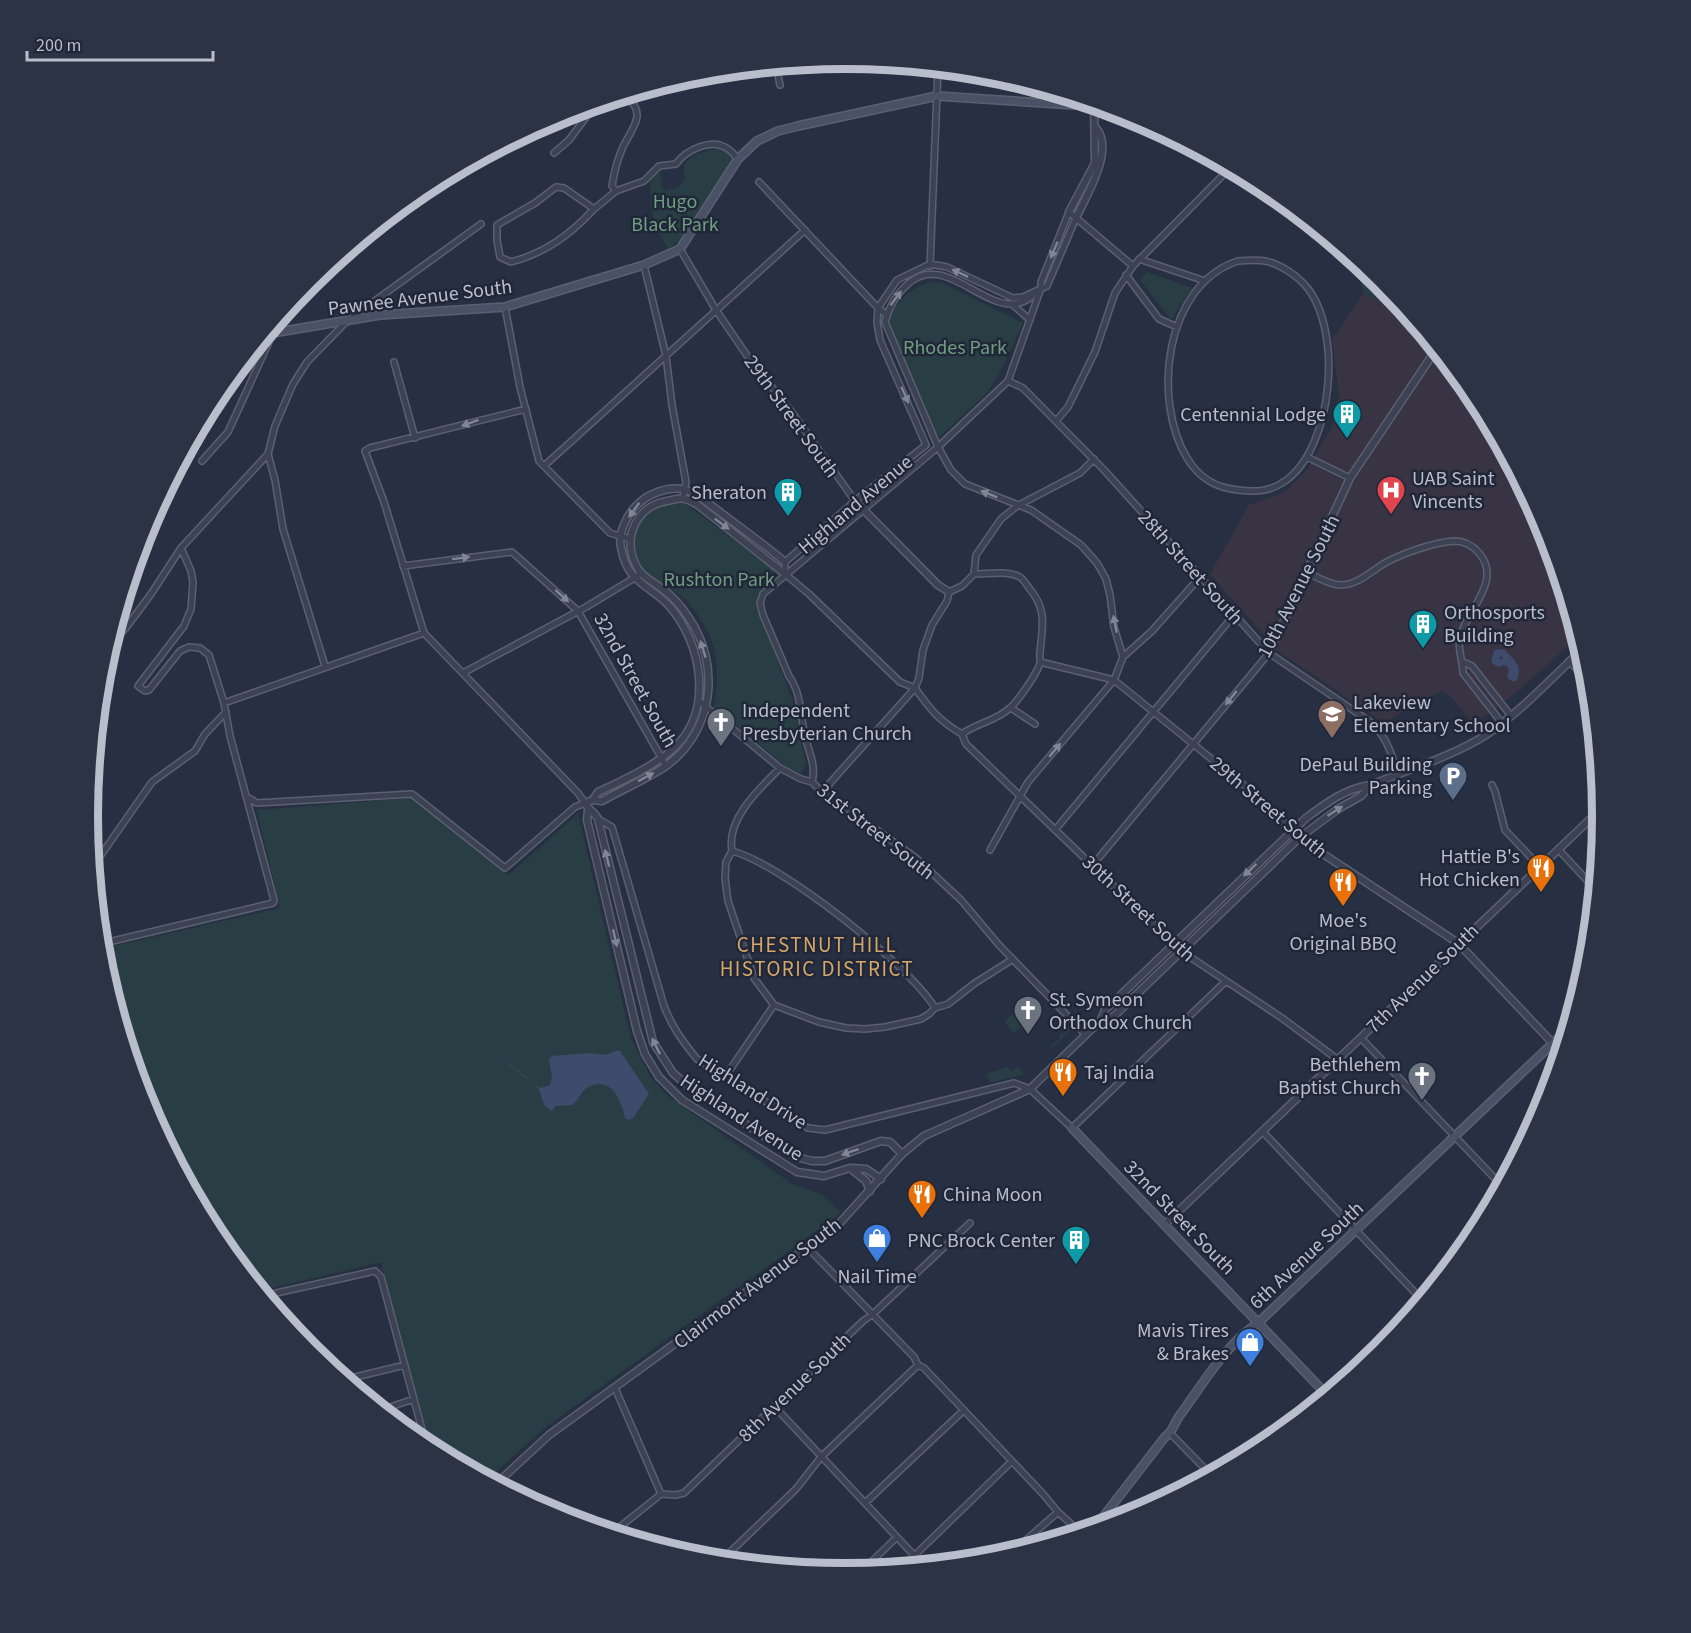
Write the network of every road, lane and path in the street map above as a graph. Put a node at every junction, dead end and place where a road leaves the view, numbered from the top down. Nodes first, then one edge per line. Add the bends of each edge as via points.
1 (778, 73) edge
2 (938, 75) edge
3 (780, 85) dead end
4 (937, 96) junction
5 (631, 101) edge
6 (1073, 105) edge
7 (1096, 113) edge
8 (587, 116) edge
9 (1096, 128) junction
10 (554, 153) dead end
11 (738, 159) junction
12 (1225, 173) edge
13 (759, 182) dead end
14 (614, 188) junction
15 (594, 209) junction
16 (1070, 212) junction
17 (1076, 218) junction
18 (481, 224) dead end
19 (805, 230) junction
20 (680, 249) junction
21 (1139, 259) junction
22 (930, 264) junction
23 (644, 265) junction
24 (1133, 266) junction
25 (931, 274) junction
26 (1126, 275) junction
27 (1205, 280) junction
28 (1041, 288) junction
29 (1012, 304) junction
30 (505, 307) junction
31 (878, 308) junction
32 (716, 310) junction
33 (887, 315) junction
34 (1030, 320) junction
35 (347, 321) junction
36 (1178, 327) junction
37 (276, 333) edge
38 (269, 341) edge
39 (1433, 354) edge
40 (666, 356) junction
41 (394, 362) dead end
42 (1008, 381) junction
43 (526, 409) junction
44 (1056, 421) junction
45 (415, 438) junction
46 (926, 444) junction
47 (938, 447) junction
48 (268, 454) junction
49 (1307, 457) junction
50 (1094, 459) junction
51 (202, 461) dead end
52 (544, 466) junction
53 (1350, 478) junction
54 (685, 490) junction
55 (683, 498) junction
56 (855, 501) junction
57 (1017, 506) junction
58 (863, 509) junction
59 (620, 536) junction
60 (630, 539) junction
61 (181, 548) junction
62 (785, 562) junction
63 (403, 566) junction
64 (1307, 572) junction
65 (641, 574) junction
66 (785, 574) junction
67 (975, 574) junction
68 (1200, 577) junction
69 (634, 579) junction
70 (949, 592) junction
71 (578, 611) junction
72 (1234, 615) junction
73 (121, 631) edge
74 (424, 633) junction
75 (1269, 653) junction
76 (1123, 657) junction
77 (1576, 657) edge
78 (1040, 662) junction
79 (1463, 662) junction
80 (325, 666) junction
81 (463, 673) junction
82 (1114, 680) junction
83 (915, 688) junction
84 (699, 701) junction
85 (224, 702) junction
86 (707, 706) junction
87 (1011, 708) junction
88 (1153, 711) junction
89 (225, 712) junction
90 (1511, 716) junction
91 (1502, 723) junction
92 (1035, 724) dead end
93 (962, 734) junction
94 (1194, 743) junction
95 (661, 758) junction
96 (666, 766) junction
97 (780, 768) junction
98 (1399, 774) junction
99 (812, 782) junction
100 (1371, 785) junction
101 (1492, 785) dead end
102 (825, 792) junction
103 (1020, 796) junction
104 (247, 797) junction
105 (593, 800) junction
106 (585, 803) junction
107 (588, 810) junction
108 (1593, 816) edge
109 (598, 819) junction
110 (1055, 830) junction
111 (1292, 830) junction
112 (1299, 838) junction
113 (1558, 849) junction
114 (990, 850) dead end
115 (732, 851) junction
116 (100, 856) edge
117 (1092, 866) junction
118 (1540, 867) junction
119 (1590, 883) edge
120 (109, 942) edge
121 (1458, 943) junction
122 (1174, 944) junction
123 (1181, 951) junction
124 (1013, 959) junction
125 (1225, 982) junction
126 (774, 1005) junction
127 (935, 1008) junction
128 (1101, 1020) junction
129 (1085, 1034) junction
130 (1559, 1037) edge
131 (1361, 1038) junction
132 (1553, 1043) junction
133 (1556, 1047) edge
134 (1337, 1059) junction
135 (724, 1077) junction
136 (1030, 1089) junction
137 (1072, 1128) junction
138 (1263, 1132) junction
139 (1454, 1135) junction
140 (902, 1154) junction
141 (850, 1167) junction
142 (881, 1179) junction
143 (1498, 1181) edge
144 (870, 1191) junction
145 (970, 1223) dead end
146 (1164, 1225) junction
147 (1357, 1230) junction
148 (808, 1248) junction
149 (271, 1294) edge
150 (1419, 1296) edge
151 (873, 1314) junction
152 (1258, 1323) junction
153 (405, 1365) junction
154 (918, 1365) junction
155 (352, 1378) edge
156 (615, 1388) junction
157 (1323, 1391) edge
158 (414, 1399) junction
159 (775, 1407) junction
160 (388, 1408) edge
161 (964, 1410) junction
162 (423, 1433) edge
163 (1171, 1434) junction
164 (821, 1457) junction
165 (1012, 1461) junction
166 (1207, 1471) edge
167 (501, 1479) edge
168 (661, 1494) junction
169 (865, 1503) junction
170 (1058, 1512) junction
171 (1102, 1518) edge
172 (618, 1528) edge
173 (1075, 1528) edge
174 (897, 1537) junction
175 (1023, 1543) edge
176 (728, 1555) edge
177 (914, 1556) junction
178 (918, 1560) edge
179 (870, 1563) edge

1 - 3 street
2 - 4 street
4 - 6 main road
4 - 11 main road via 778,131 757,141
4 - 22 street
5 - 14 street via 637,113 636,125 616,165
7 - 9 street
8 - 10 street
9 - 16 street via 1095,163
9 - 17 street via 1102,157
11 - 14 street via 726,147 707,144 695,148 676,164 659,165 644,181
11 - 20 main road
12 - 21 street
13 - 19 street
14 - 15 street
15 - 15 street via 577,228 528,258 511,262 500,257 497,225 556,187 564,188
16 - 17 street
16 -> 28 street
17 - 24 street
17 - 28 street via 1047,286
18 - 35 street
19 - 31 street
19 - 32 street
20 - 23 main road, Pawnee Avenue South
20 - 32 street, 29th Street South
21 - 24 street
21 - 27 street
22 - 25 street
28 -> 22 street via 1013,298 947,267
22 - 31 street via 897,280
23 - 30 main road, Pawnee Avenue South
23 - 40 street
24 - 26 street
25 - 29 street via 943,275
33 -> 25 street via 904,287 914,278
26 - 36 street via 1159,319
26 - 44 street via 1095,352 1068,407
27 - 36 street via 1187,305
27 - 49 street via 1238,261 1265,261 1301,280 1312,294 1321,310 1329,365 1323,421
28 - 29 street via 1030,299
28 - 34 street
29 - 34 street
30 - 35 main road, Pawnee Avenue South via 380,315
30 - 43 street
31 - 33 street
31 -> 46 street, Highland Avenue via 880,340
32 - 40 street
32 - 56 street, 29th Street South
33 - 47 street via 887,329
34 - 42 street
35 - 37 main road, Pawnee Avenue South
35 - 48 street via 307,362 293,384
36 - 49 street via 1171,354 1169,401 1179,441 1198,472 1221,488 1256,492 1282,483
38 - 51 street via 228,432
39 - 53 street, 10th Avenue South
40 - 52 street
40 - 54 street
41 - 45 street
42 - 44 street, 28th Street South via 1023,388
42 - 47 street, Highland Avenue
43 -> 45 street
43 - 52 street via 539,461
44 - 50 street, 28th Street South
45 - 63 street via 365,451
46 - 47 street
46 - 56 street, Highland Avenue
57 -> 47 street via 965,484 951,470
47 - 58 street, Highland Avenue
48 - 61 street
48 - 80 street via 283,529
49 - 53 street
50 - 57 street via 1080,473
50 - 68 street, 28th Street South
52 - 59 street via 610,533
53 - 64 street, 10th Avenue South
54 - 55 street
54 -> 59 street via 657,492 645,498 634,508
54 - 62 street, Highland Avenue
55 - 60 street via 658,502 644,510
55 -> 66 street, Highland Avenue via 698,505
56 - 58 street, 29th Street South
56 - 62 street, Highland Avenue
57 - 67 street via 1002,519 976,555
76 -> 57 street via 1106,579 1097,563 1068,535 1031,510
58 - 66 street, Highland Avenue
58 - 70 street, 29th Street South
59 - 60 street
59 - 69 street via 623,557
60 - 65 street
61 - 73 street via 152,594
61 - 85 street via 193,582 191,609 183,626 138,686 149,690 180,651 200,648 209,655
62 - 66 street
63 -> 71 street, 32nd Street South via 512,552
63 - 74 street
64 - 75 street, 10th Avenue South
64 - 79 street via 1336,585 1348,584 1418,550 1456,541 1473,546 1484,559 1488,572 1460,637
65 - 69 street
86 -> 65 street via 707,666 698,632 677,603
66 - 83 street via 900,682
66 - 99 street via 763,594 760,603 801,707 815,771
67 - 70 street
67 - 78 street via 1003,573 1021,578 1036,596 1044,630
68 - 72 street, 28th Street South
68 - 76 street
69 - 71 street
69 - 84 street via 670,607 685,628 697,662
70 - 83 street via 926,640
71 - 81 street
71 - 95 street, 32nd Street South
72 - 75 street, 28th Street South
72 - 88 street
74 - 80 street
74 - 81 street
75 -> 94 street, 10th Avenue South
75 - 98 street, 28th Street South via 1375,726 1383,735
76 - 82 street
77 - 90 street
78 - 82 street, 29th Street South
78 - 87 street
79 - 90 street via 1472,666
79 - 91 street via 1462,673
80 - 85 street
81 - 106 street
82 - 88 street, 29th Street South
103 -> 82 street
83 - 93 street via 932,713
83 - 102 street
84 - 86 street, 31st Street South
84 - 95 street via 688,730 677,746
85 - 89 street
86 - 96 street via 692,739
86 - 97 street, 31st Street South
87 - 92 street
87 - 93 street
88 - 94 street, 29th Street South
88 - 110 street
89 - 104 street
89 - 116 street via 195,751 152,782
90 - 91 street
91 - 98 street via 1466,746
93 - 103 street, 30th Street South via 966,744
94 - 111 street, 29th Street South
94 - 117 street, 10th Avenue South
95 - 96 street, 32nd Street South
95 - 105 street via 598,792
105 -> 96 street via 602,801
97 - 99 street, 31st Street South
97 - 115 street via 738,819 730,842
98 - 100 street
99 - 102 street, 31st Street South
100 - 111 street via 1356,786 1331,800
112 -> 100 street, Clairmont Avenue South
101 - 118 street via 1505,830
102 - 124 street, 31st Street South via 916,858 961,900
103 - 110 street, 30th Street South
103 - 114 street
104 - 106 street via 257,803 412,794 505,868 575,807
104 - 120 street via 273,903
105 - 106 street
106 - 107 street, Highland Avenue
107 - 109 street, Highland Avenue
107 -> 141 street, Highland Avenue via 587,820 637,1030 659,1077 682,1100 797,1172 824,1176
108 - 113 street, 7th Avenue South
109 - 135 street, Highland Drive via 612,827 671,1023 698,1059
140 -> 109 street, Highland Avenue via 890,1142 881,1141 825,1161 796,1157 673,1073 653,1042
110 - 117 street, 30th Street South
111 - 112 street, 29th Street South
111 -> 122 street, Clairmont Avenue South
112 - 121 street, 29th Street South
112 - 123 street, Clairmont Avenue South
113 - 118 street, 7th Avenue South
113 - 119 street
115 - 126 street via 726,862 725,878 731,912 754,978
115 - 127 street via 745,854 778,874 844,920 927,995
117 - 122 street, 30th Street South
118 - 121 street, 7th Avenue South
121 - 131 street, 7th Avenue South
121 - 132 street, 29th Street South
122 - 123 street, 30th Street South
122 - 128 street, Clairmont Avenue South via 1105,1010
123 - 125 street, 30th Street South
123 - 128 street, Clairmont Avenue South via 1113,1017
124 - 127 street via 948,1004
124 - 129 street, 31st Street South
125 - 134 street, 30th Street South
125 - 137 street
126 - 127 street via 819,1022 865,1029 921,1019
126 - 135 street
128 - 129 street, Clairmont Avenue South
129 - 136 street, Clairmont Avenue South
130 - 132 main road, 6th Avenue South
131 - 134 street, 7th Avenue South
131 - 139 street
132 - 133 street, 29th Street South
132 - 139 main road, 6th Avenue South
134 - 138 street, 7th Avenue South
135 - 136 street, Highland Drive via 808,1128 825,1130 1014,1083
136 - 137 street, 32nd Street South
136 - 140 street, Clairmont Avenue South via 924,1136
137 - 146 main road, 32nd Street South
138 - 146 street, 7th Avenue South
138 - 147 street
139 - 143 street
139 - 147 main road, 6th Avenue South
140 - 142 street, Clairmont Avenue South
141 - 142 street via 866,1169
141 - 144 street via 866,1181
142 - 144 street, Clairmont Avenue South
144 - 148 street, Clairmont Avenue South via 837,1226
145 - 151 street, 8th Avenue South
146 - 152 main road, 32nd Street South
147 - 150 street
147 - 152 main road, 6th Avenue South
148 - 151 street
148 - 156 street, Clairmont Avenue South
149 - 153 street via 375,1272 381,1277
151 - 154 street
151 - 159 street, 8th Avenue South
152 - 157 main road, 32nd Street South
152 - 163 main road, 6th Avenue South via 1226,1354 1176,1421
153 - 155 street
153 - 158 street
154 - 161 street
154 - 164 street
156 - 167 street, Clairmont Avenue South via 549,1435
156 - 168 street
158 - 160 street
158 - 162 street
159 - 164 street
159 - 168 street, 8th Avenue South via 684,1493
161 - 165 street
161 - 169 street
163 - 166 street
163 - 171 main road, 6th Avenue South
164 - 169 street
164 - 176 street via 796,1489
165 - 170 street
165 - 177 street
168 - 172 street, 8th Avenue South
169 - 174 street
170 - 173 street
170 - 175 street
174 - 177 street
174 - 179 street
177 - 178 street

